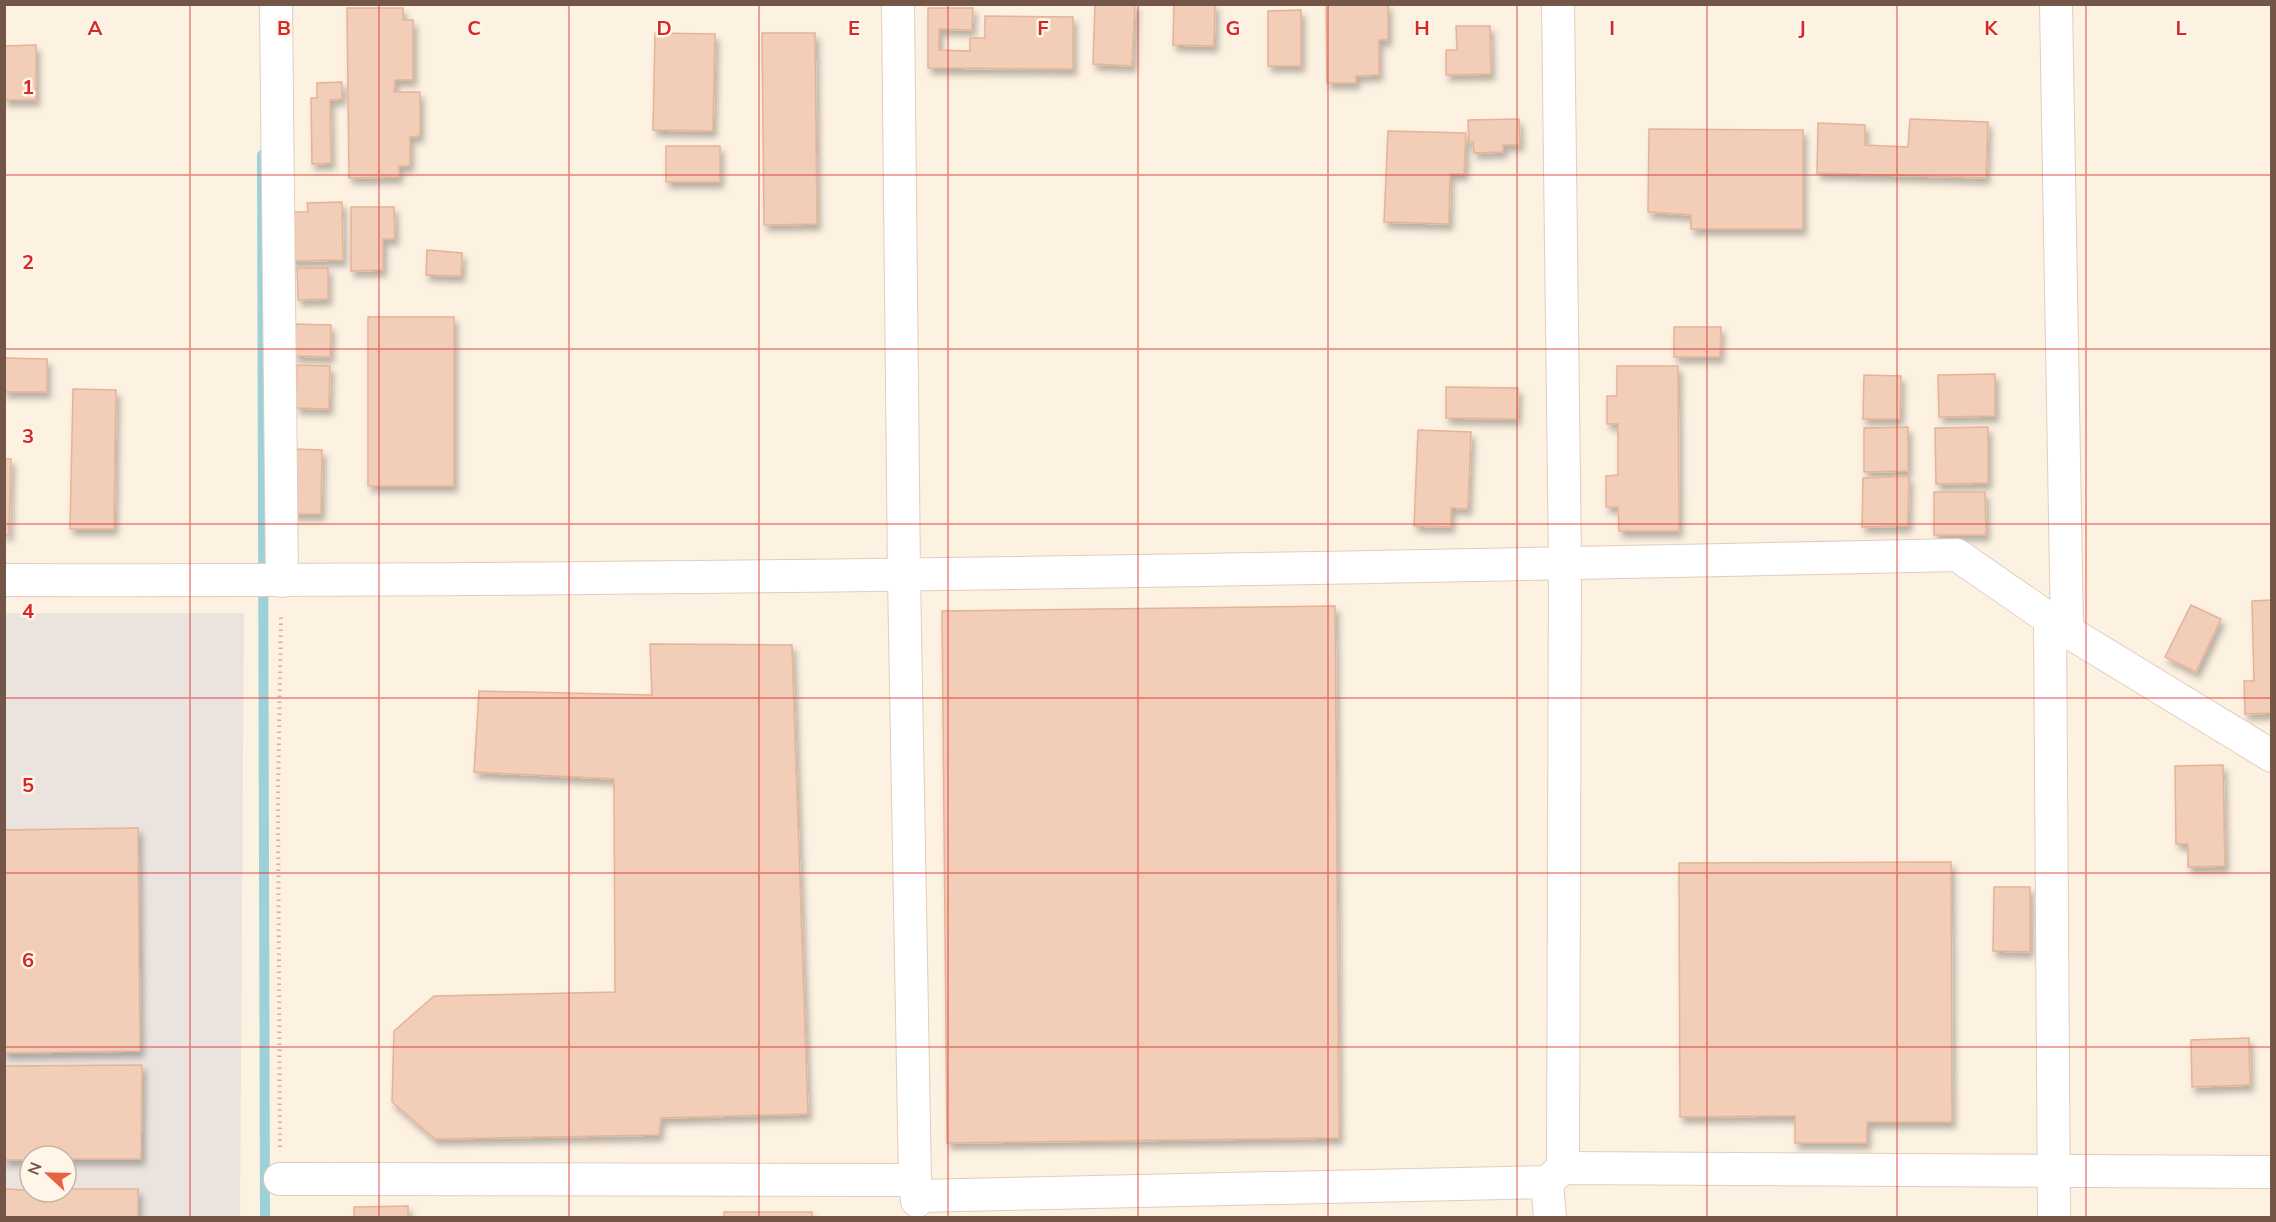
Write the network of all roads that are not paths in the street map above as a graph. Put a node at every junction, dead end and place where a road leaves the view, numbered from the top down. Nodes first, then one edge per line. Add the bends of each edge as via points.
1 (276, 4) edge
2 (898, 4) edge
3 (1558, 4) edge
4 (2056, 4) edge
5 (1565, 563) junction
6 (904, 576) junction
7 (4, 580) edge
8 (282, 581) junction
9 (2059, 625) junction
10 (2271, 756) edge
11 (2053, 1171) junction
12 (2271, 1172) edge
13 (1555, 1175) junction
14 (280, 1179) road end
15 (916, 1198) edge
16 (1550, 1218) edge
17 (2054, 1218) edge

1 - 8 street
2 - 6 street
3 - 5 street
4 - 9 street
5 - 6 street
5 - 9 street via 1957,555
5 - 13 street
6 - 8 street
6 - 15 street
7 - 8 street
9 - 10 street
9 - 11 street
11 - 12 street
11 - 13 street
11 - 17 street
13 - 15 street
13 - 16 street
14 - 15 street

